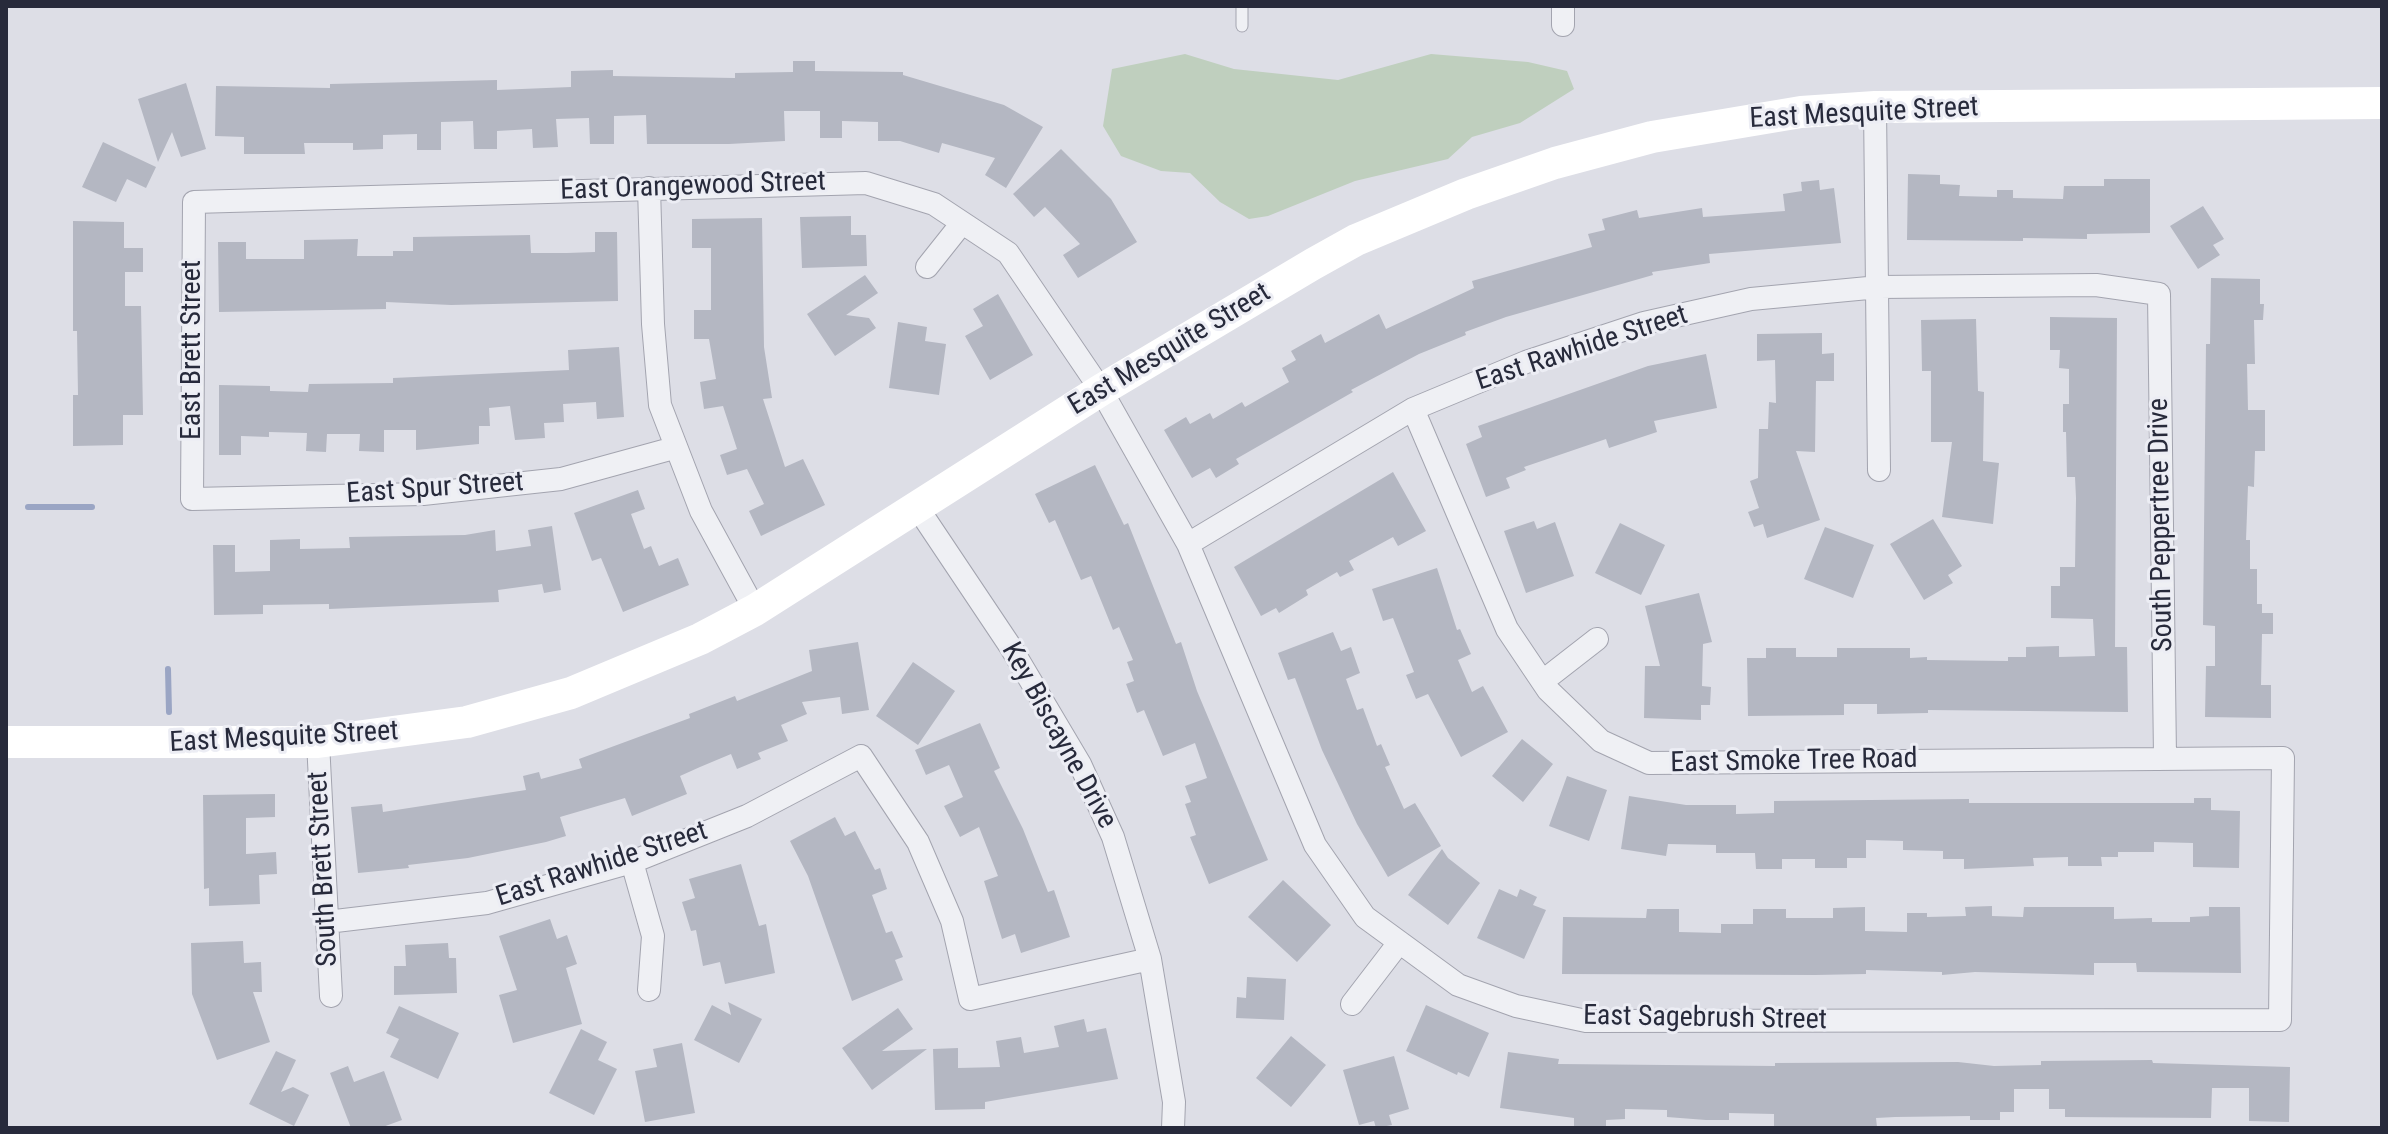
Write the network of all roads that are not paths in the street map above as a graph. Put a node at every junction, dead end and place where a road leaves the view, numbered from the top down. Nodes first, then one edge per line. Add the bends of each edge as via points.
1 (1242, 6) edge
2 (1242, 26) dead end
3 (2382, 103) edge
4 (1875, 107) junction
5 (649, 188) junction
6 (194, 202) joint
7 (962, 223) junction
8 (927, 267) dead end
9 (1879, 287) junction
10 (2159, 294) joint
11 (1101, 390) junction
12 (1413, 409) junction
13 (674, 448) junction
14 (1879, 470) dead end
15 (192, 499) joint
16 (917, 507) junction
17 (1188, 544) junction
18 (755, 610) junction
19 (1597, 639) dead end
20 (1543, 681) junction
21 (6, 742) edge
22 (318, 742) junction
23 (2165, 757) junction
24 (632, 862) junction
25 (327, 922) junction
26 (1398, 944) junction
27 (1150, 959) junction
28 (649, 990) dead end
29 (331, 996) dead end
30 (1352, 1004) dead end
31 (2280, 1020) joint
32 (1173, 1128) edge

1 - 2 lane
3 - 4 street, East Mesquite Street
4 - 9 street
4 - 11 street, East Mesquite Street via 1801,112 1652,137 1466,194 1334,252
5 - 6 street, East Orangewood Street
5 - 7 street, East Orangewood Street via 866,183 934,204
5 - 13 street via 660,405
6 - 15 street, East Brett Street
7 - 8 street
7 - 11 street, East Orangewood Street via 1008,253
9 - 10 street, East Rawhide Street via 2096,285
9 - 12 street, East Rawhide Street via 1751,299 1644,323 1526,362
9 - 14 street
10 - 23 street, South Peppertree Drive
11 - 16 street, East Mesquite Street
11 - 17 street, East Sagebrush Street
12 - 17 street, East Rawhide Street
12 - 20 street, East Smoke Tree Road via 1507,629
13 - 15 street, East Spur Street via 561,479 423,494
13 - 18 street via 701,511
16 - 18 street, East Mesquite Street
16 - 27 street, Key Biscayne Drive via 1010,646 1080,764 1113,837
17 - 26 street, East Sagebrush Street via 1315,845 1365,917
18 - 22 street, East Mesquite Street via 571,693 467,722
19 - 20 street
20 - 23 street, East Smoke Tree Road via 1601,741 1649,763
21 - 22 street, East Mesquite Street
22 - 25 street, South Brett Street
23 - 31 street, East Smoke Tree Road via 2283,758
24 - 25 street, East Rawhide Street via 487,903
24 - 27 street, East Rawhide Street via 747,816 861,756 918,842 952,921 970,999
24 - 28 street via 653,936
25 - 29 street, South Brett Street
26 - 30 street
26 - 31 street, East Sagebrush Street via 1458,985 1516,1006 1586,1021
27 - 32 street, Key Biscayne Drive via 1174,1102

